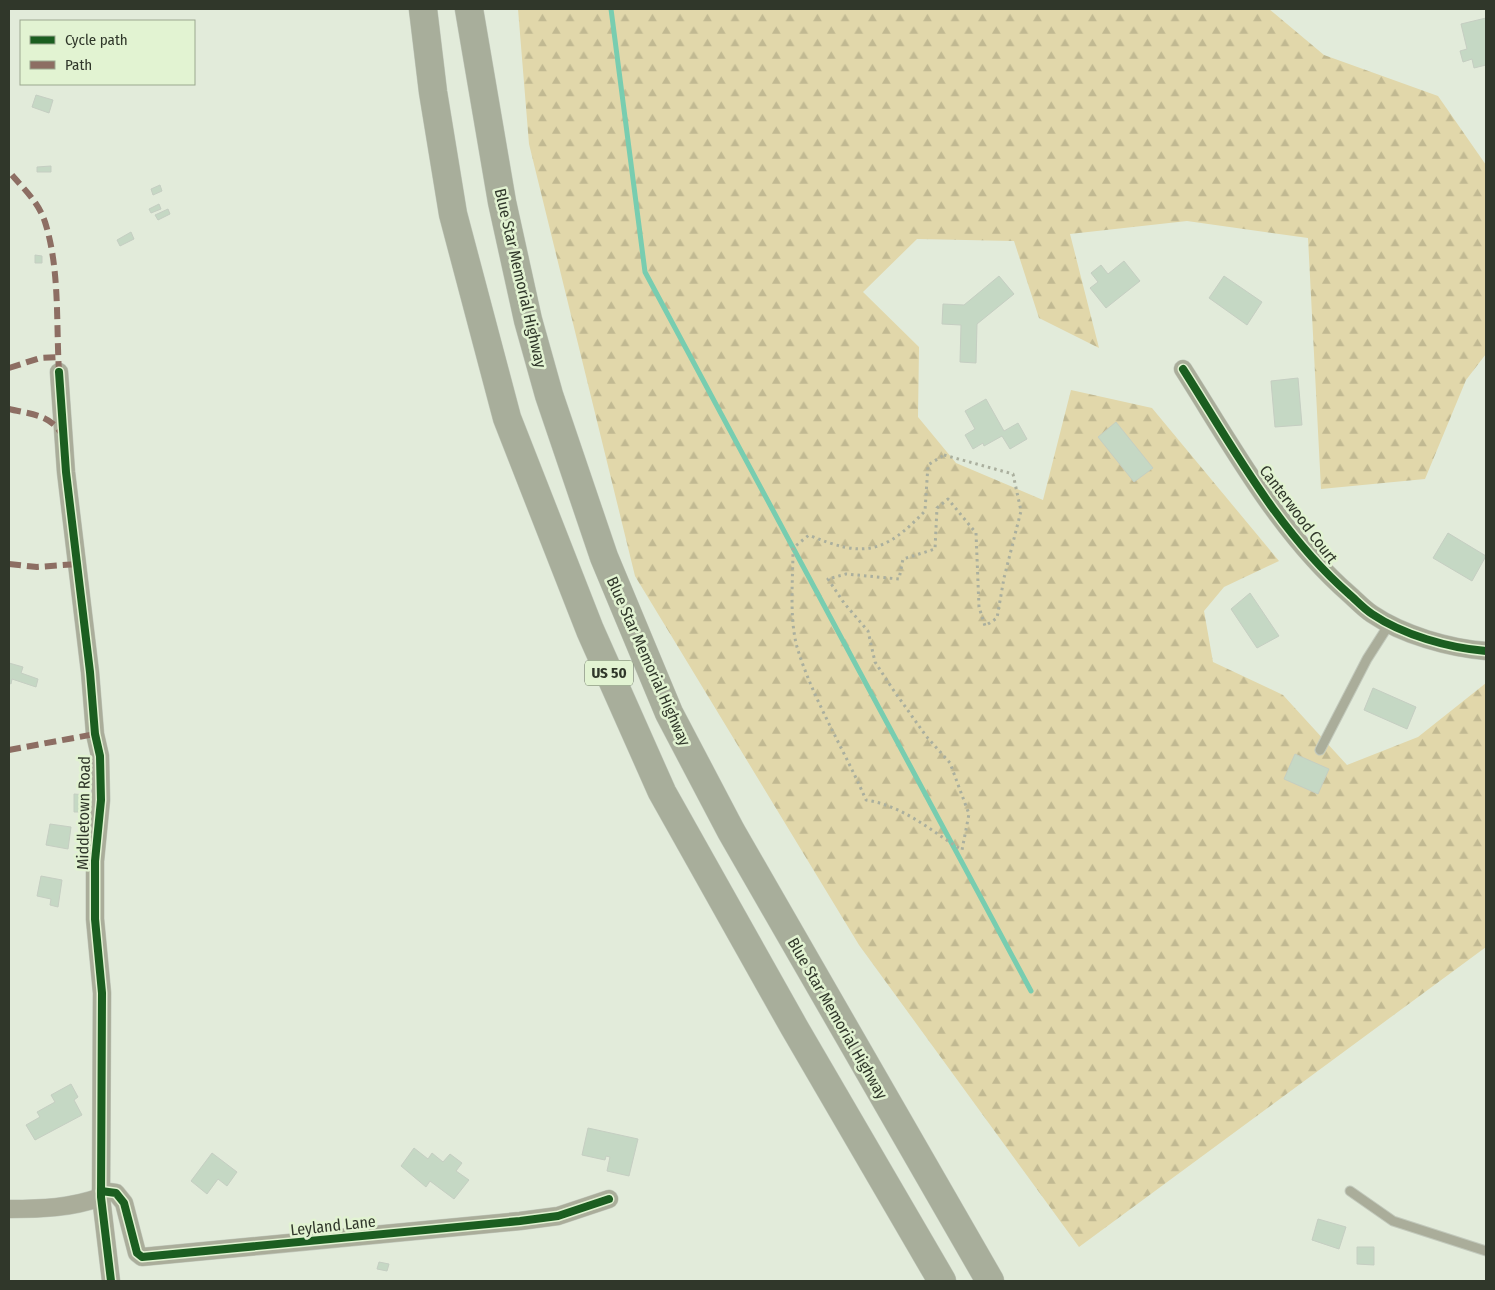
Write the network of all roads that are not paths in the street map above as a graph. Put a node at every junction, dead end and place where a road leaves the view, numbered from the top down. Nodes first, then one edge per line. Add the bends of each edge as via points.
1 (423, 9) edge
2 (469, 9) edge
3 (484, 9) edge
4 (480, 81) junction
5 (1183, 369) dead end
6 (58, 372) dead end
7 (1390, 623) junction
8 (1486, 651) edge
9 (1320, 750) dead end
10 (1350, 1191) dead end
11 (101, 1194) junction
12 (609, 1199) dead end
13 (9, 1209) edge
14 (1486, 1251) edge
15 (111, 1281) edge
16 (942, 1281) edge
17 (990, 1281) edge

1 - 16 highway, US 50 via 453,214 507,418 590,630 662,792
2 - 4 highway, Blue Star Memorial Highway / US 50
3 - 4 highway via 487,41
4 - 17 highway, Blue Star Memorial Highway / US 50 via 502,202 528,320 549,395 604,557 669,713 736,840
5 - 7 street, Canterwood Court via 1290,531 1325,574 1372,614
6 - 11 street, Middletown Road via 66,472 100,756 101,800 95,871 102,993
7 - 8 street, Canterwood Court via 1425,639
7 - 9 lane via 1367,659
10 - 14 lane via 1393,1221
11 - 12 street, Leyland Lane via 116,1193 124,1203 137,1253 142,1257 558,1216
11 - 13 street via 80,1205
11 - 15 street

